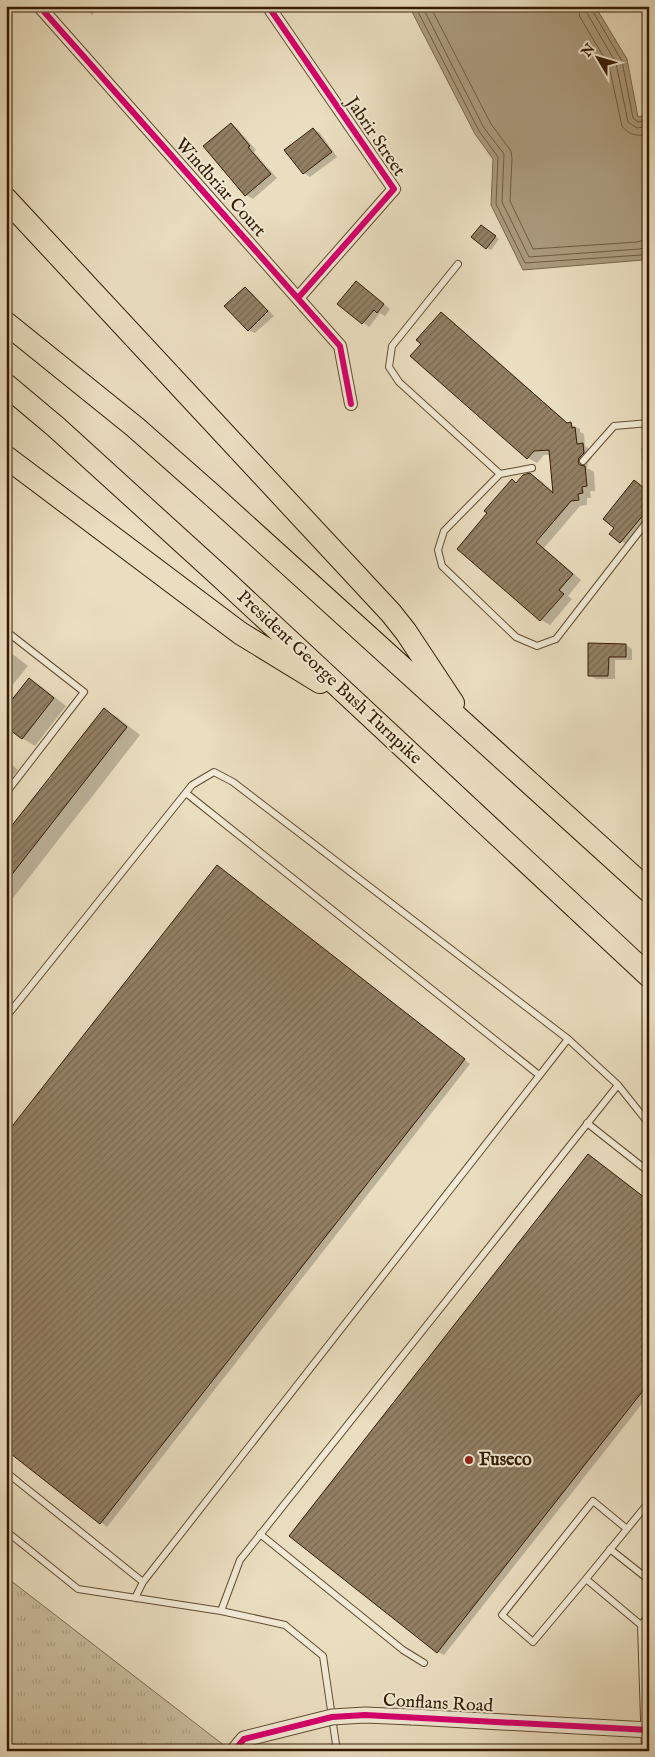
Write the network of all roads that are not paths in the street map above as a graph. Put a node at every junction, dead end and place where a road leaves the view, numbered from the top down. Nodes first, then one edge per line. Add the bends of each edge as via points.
1 (39, 6) edge
2 (268, 6) edge
3 (6, 199) edge
4 (458, 264) dead end
5 (298, 298) junction
6 (11, 326) edge
7 (6, 385) edge
8 (351, 404) dead end
9 (649, 424) edge
10 (6, 457) edge
11 (583, 461) dead end
12 (532, 468) dead end
13 (500, 474) junction
14 (649, 519) edge
15 (6, 631) edge
16 (364, 710) junction
17 (480, 739) junction
18 (6, 793) edge
19 (186, 793) junction
20 (649, 892) edge
21 (649, 976) edge
22 (6, 1017) edge
23 (568, 1039) junction
24 (539, 1075) junction
25 (618, 1085) junction
26 (587, 1124) junction
27 (649, 1124) edge
28 (649, 1172) edge
29 (6, 1472) edge
30 (649, 1502) edge
31 (627, 1529) junction
32 (6, 1530) edge
33 (260, 1534) junction
34 (610, 1549) junction
35 (649, 1571) edge
36 (586, 1579) junction
37 (143, 1582) junction
38 (135, 1598) junction
39 (221, 1610) junction
40 (649, 1616) edge
41 (641, 1625) junction
42 (424, 1663) dead end
43 (332, 1717) junction
44 (647, 1730) edge
45 (234, 1751) edge
46 (337, 1751) edge
47 (645, 1751) edge

1 - 5 street, Windbriar Court
2 - 5 street, Jabrir Street via 394,189
3 - 17 highway via 391,613
4 - 13 lane via 392,346 389,367 399,382
5 - 8 street, Windbriar Court via 340,346
6 - 17 highway via 184,470
7 - 16 highway, President George Bush Turnpike
9 - 11 lane via 614,426
10 - 16 highway via 240,633
12 - 13 lane
13 - 14 lane via 444,531 438,550 442,566 516,637 537,646 556,639
15 - 18 lane via 84,692
16 - 21 highway, President George Bush Turnpike
17 - 20 highway
19 - 22 lane
19 - 23 lane via 192,785 214,772 233,782
19 - 24 lane
23 - 24 lane
23 - 25 lane
24 - 37 lane
25 - 26 lane
25 - 27 lane
26 - 28 lane
26 - 33 lane
29 - 37 lane
30 - 31 lane
31 - 34 lane
31 - 36 lane via 594,1501 502,1615 533,1642
32 - 38 lane via 78,1589
33 - 39 lane via 240,1560
33 - 42 lane via 403,1650
34 - 35 lane via 644,1576
34 - 36 lane
36 - 41 lane
37 - 38 lane
38 - 39 lane
39 - 43 lane via 285,1625 323,1656
40 - 41 lane
41 - 44 lane
43 - 44 street, Conflans Road, bridge via 365,1715
43 - 45 street, Conflans Road, bridge via 244,1739
43 - 46 lane
44 - 47 lane

